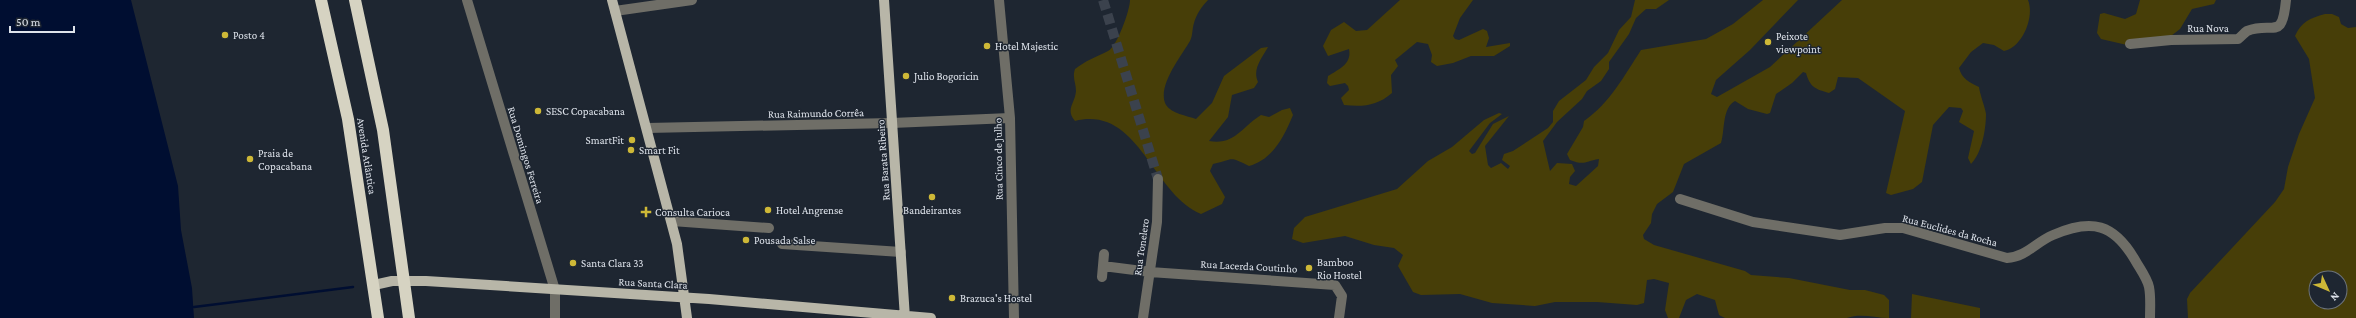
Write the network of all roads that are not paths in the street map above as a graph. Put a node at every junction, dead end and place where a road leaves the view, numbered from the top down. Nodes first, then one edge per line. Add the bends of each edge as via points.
1 (321, 0) edge
2 (355, 0) edge
3 (467, 0) edge
4 (612, 0) edge
5 (692, 0) edge
6 (884, 0) edge
7 (999, 0) edge
8 (2286, 0) edge
9 (615, 11) junction
10 (2130, 44) dead end
11 (1010, 118) junction
12 (892, 124) junction
13 (647, 128) junction
14 (1158, 179) tunnel mouth
15 (1680, 199) dead end
16 (672, 221) junction
17 (769, 228) dead end
18 (782, 244) dead end
19 (901, 252) junction
20 (1104, 254) dead end
21 (1103, 266) junction
22 (1150, 272) junction
23 (1102, 277) dead end
24 (405, 281) junction
25 (374, 284) junction
26 (555, 290) junction
27 (685, 297) junction
28 (905, 317) edge
29 (378, 318) edge
30 (410, 318) edge
31 (555, 318) edge
32 (687, 318) edge
33 (931, 318) edge
34 (1014, 318) edge
35 (1143, 318) edge
36 (1339, 318) edge
37 (2150, 318) edge

1 - 25 highway, Avenida Atlântica via 348,119
2 - 24 highway, Avenida Atlântica via 383,130
3 - 26 street, Rua Domingos Ferreira
4 - 9 main road
5 - 9 street
6 - 12 main road, Rua Barata Ribeiro
7 - 11 street, Rua Cinco de Julho
8 - 10 street, Rua Nova via 2284,20 2277,28 2245,32 2238,39 2171,40
9 - 13 main road
11 - 12 street, Rua Raimundo Corrêa
11 - 34 street, Rua Cinco de Julho
12 - 13 street, Rua Raimundo Corrêa
12 - 19 main road, Rua Barata Ribeiro
13 - 16 main road
14 - 22 street, Rua Tonelero via 1158,222
15 - 37 street, Rua Euclides da Rocha via 1753,222 1840,235 1903,228 2007,258 2024,254 2060,232 2085,227 2103,228 2116,234 2125,244 2146,281 2150,298
16 - 17 street
16 - 27 main road
18 - 19 street
19 - 28 main road, Rua Barata Ribeiro
20 - 21 street
21 - 22 street
21 - 23 street
22 - 35 street, Rua Tonelero
22 - 36 street, Rua Lacerda Coutinho via 1335,284 1342,296
24 - 25 main road, Rua Santa Clara
24 - 26 main road, Rua Santa Clara
24 - 30 highway, Avenida Atlântica
25 - 29 highway, Avenida Atlântica
26 - 27 main road, Rua Santa Clara
26 - 31 street, Rua Domingos Ferreira
27 - 28 main road, Rua Santa Clara
27 - 32 main road
28 - 33 main road, Rua Santa Clara

